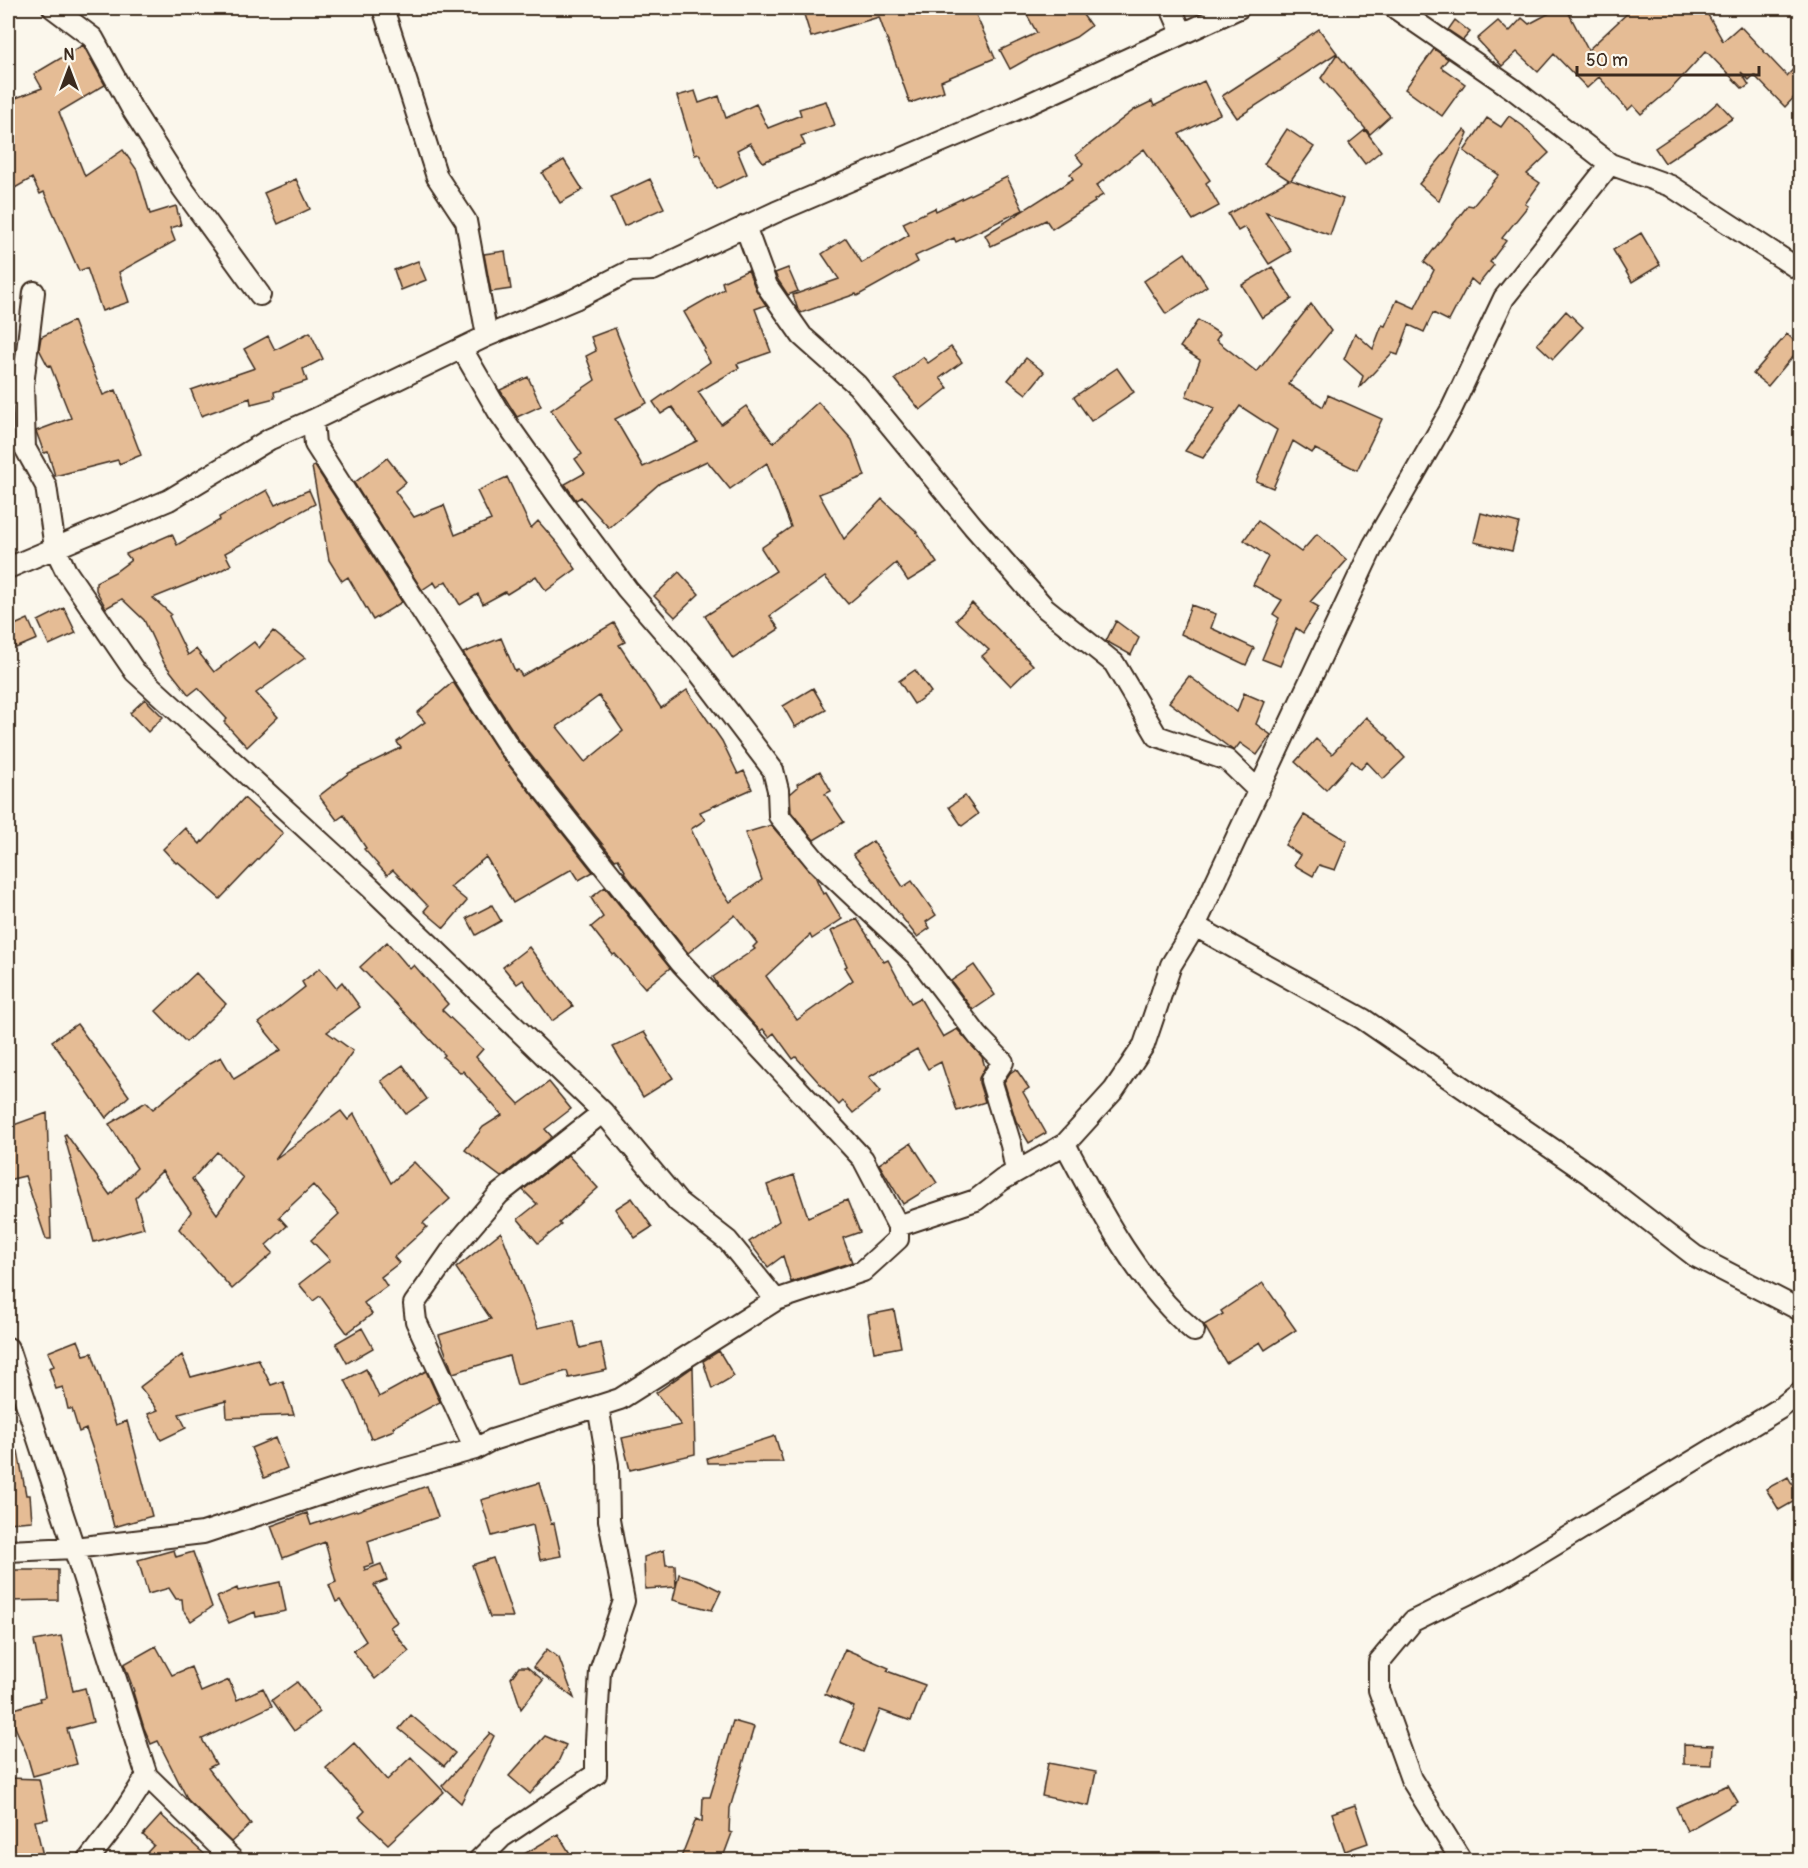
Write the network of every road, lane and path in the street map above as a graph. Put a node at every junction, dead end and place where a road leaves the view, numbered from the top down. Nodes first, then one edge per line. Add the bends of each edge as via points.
1 (53, 8) edge
2 (383, 8) edge
3 (1171, 8) edge
4 (1239, 8) edge
5 (1395, 8) edge
6 (1182, 33) junction
7 (1610, 164) junction
8 (746, 226) junction
9 (1800, 270) edge
10 (34, 292) dead end
11 (260, 295) dead end
12 (487, 336) junction
13 (462, 349) junction
14 (313, 420) junction
15 (55, 548) junction
16 (8, 568) edge
17 (1259, 791) junction
18 (1196, 926) junction
19 (603, 1112) junction
20 (1065, 1143) junction
21 (1016, 1172) junction
22 (898, 1226) junction
23 (776, 1300) junction
24 (1800, 1310) edge
25 (1194, 1331) dead end
26 (8, 1348) edge
27 (1800, 1393) edge
28 (598, 1406) junction
29 (475, 1449) junction
30 (74, 1548) junction
31 (8, 1551) edge
32 (147, 1776) junction
33 (88, 1860) edge
34 (233, 1860) edge
35 (479, 1860) edge
36 (1461, 1860) edge

1 - 11 street via 93,38 183,189
2 - 12 street via 437,177 466,221
3 - 6 street
4 - 6 street
5 - 7 street via 1513,89
6 - 8 street
7 - 9 street via 1671,186
7 - 17 street via 1504,298 1451,410 1373,546
8 - 12 street via 653,270 630,271
8 - 17 street via 767,286 802,336 857,386 1044,607 1114,663 1157,736 1227,760
10 - 15 street via 23,385 25,448 46,486
12 - 13 street
13 - 14 street
13 - 21 street via 498,411 627,590 697,670 773,770 779,816 816,861 916,955 1003,1062 991,1080
14 - 15 street via 270,439 169,500
14 - 22 street via 315,444 509,747 681,963 863,1159
15 - 16 street
15 - 19 street via 66,571 135,672 370,887
17 - 18 street
18 - 20 street via 1171,965 1144,1045 1114,1090
18 - 24 street via 1363,1019 1589,1174 1695,1256
19 - 23 street via 678,1202 729,1241
19 - 29 street via 499,1194 454,1247 414,1304 416,1321
20 - 21 street
20 - 25 street via 1090,1192 1136,1265 1178,1318
21 - 22 street via 976,1200
22 - 23 street via 898,1239 863,1271
23 - 28 street via 620,1399
26 - 30 street
27 - 36 street via 1500,1578 1413,1621 1379,1662 1379,1690 1411,1779
28 - 29 street
28 - 35 street via 608,1465 609,1520 624,1601 600,1671 596,1774 502,1837
29 - 30 street via 361,1481 203,1533
30 - 31 street
30 - 32 street
32 - 33 street
32 - 34 street

